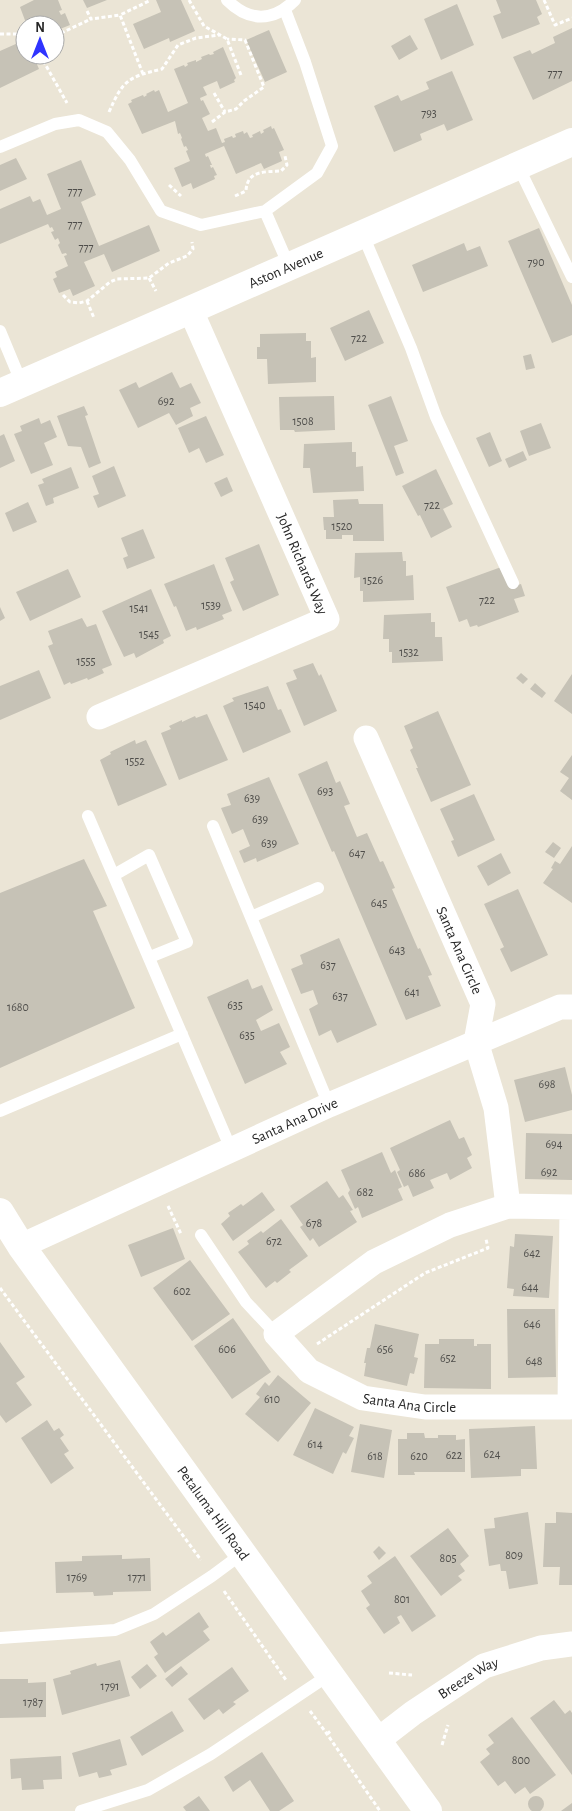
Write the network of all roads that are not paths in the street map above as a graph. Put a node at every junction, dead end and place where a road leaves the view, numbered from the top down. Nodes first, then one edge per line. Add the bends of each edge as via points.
1 (227, 0) edge
2 (295, 0) edge
3 (285, 10) junction
4 (572, 142) edge
5 (0, 147) edge
6 (518, 166) junction
7 (265, 210) junction
8 (363, 235) junction
9 (289, 266) junction
10 (572, 277) edge
11 (191, 311) junction
12 (0, 331) edge
13 (11, 388) edge
14 (513, 583) dead end
15 (99, 717) dead end
16 (366, 738) dead end
17 (88, 816) dead end
18 (213, 826) dead end
19 (114, 875) junction
20 (318, 888) dead end
21 (251, 917) junction
22 (150, 958) junction
23 (572, 1007) edge
24 (182, 1034) junction
25 (476, 1042) junction
26 (329, 1106) junction
27 (0, 1111) edge
28 (231, 1149) junction
29 (508, 1206) junction
30 (572, 1206) edge
31 (0, 1212) edge
32 (201, 1234) dead end
33 (21, 1246) junction
34 (276, 1334) junction
35 (243, 1553) junction
36 (0, 1638) edge
37 (572, 1644) edge
38 (329, 1675) junction
39 (378, 1740) junction
40 (81, 1811) edge
41 (428, 1811) edge

1 - 3 lane via 237,10 253,16 269,16
2 - 3 lane
3 - 7 lane via 332,146 317,173
4 - 6 main road, Aston Avenue
5 - 7 lane via 55,124 79,120 107,132 130,160 161,210 201,225
6 - 8 main road, Aston Avenue
6 - 10 lane
7 - 9 lane
8 - 9 main road, Aston Avenue
8 - 14 lane via 436,417
9 - 11 main road, Aston Avenue
11 - 13 main road, Aston Avenue
11 - 15 street, John Richards Way via 327,619
12 - 13 lane
16 - 25 street, Santa Ana Circle via 483,1004
17 - 19 lane
18 - 21 lane
19 - 22 lane
19 - 22 lane via 149,856 187,942
20 - 21 lane
21 - 26 lane
22 - 24 lane
23 - 25 street, Santa Ana Drive via 560,1007
24 - 27 lane
24 - 28 lane
25 - 26 street, Santa Ana Drive
25 - 29 street, Santa Ana Circle via 496,1108
26 - 28 street, Santa Ana Drive
28 - 33 street, Santa Ana Drive
29 - 30 street, Santa Ana Circle
29 - 34 street, Santa Ana Circle via 450,1225 374,1262
30 - 34 street, Santa Ana Circle via 570,1407 425,1408 363,1398 309,1371
31 - 33 main road, Petaluma Hill Road
32 - 34 lane via 246,1302
33 - 35 main road, Petaluma Hill Road
35 - 36 lane via 154,1614 115,1630
35 - 38 main road, Petaluma Hill Road
37 - 39 street, Breeze Way via 541,1648 484,1666
38 - 39 main road, Petaluma Hill Road
38 - 40 lane via 211,1754 148,1790
39 - 41 main road, Petaluma Hill Road

